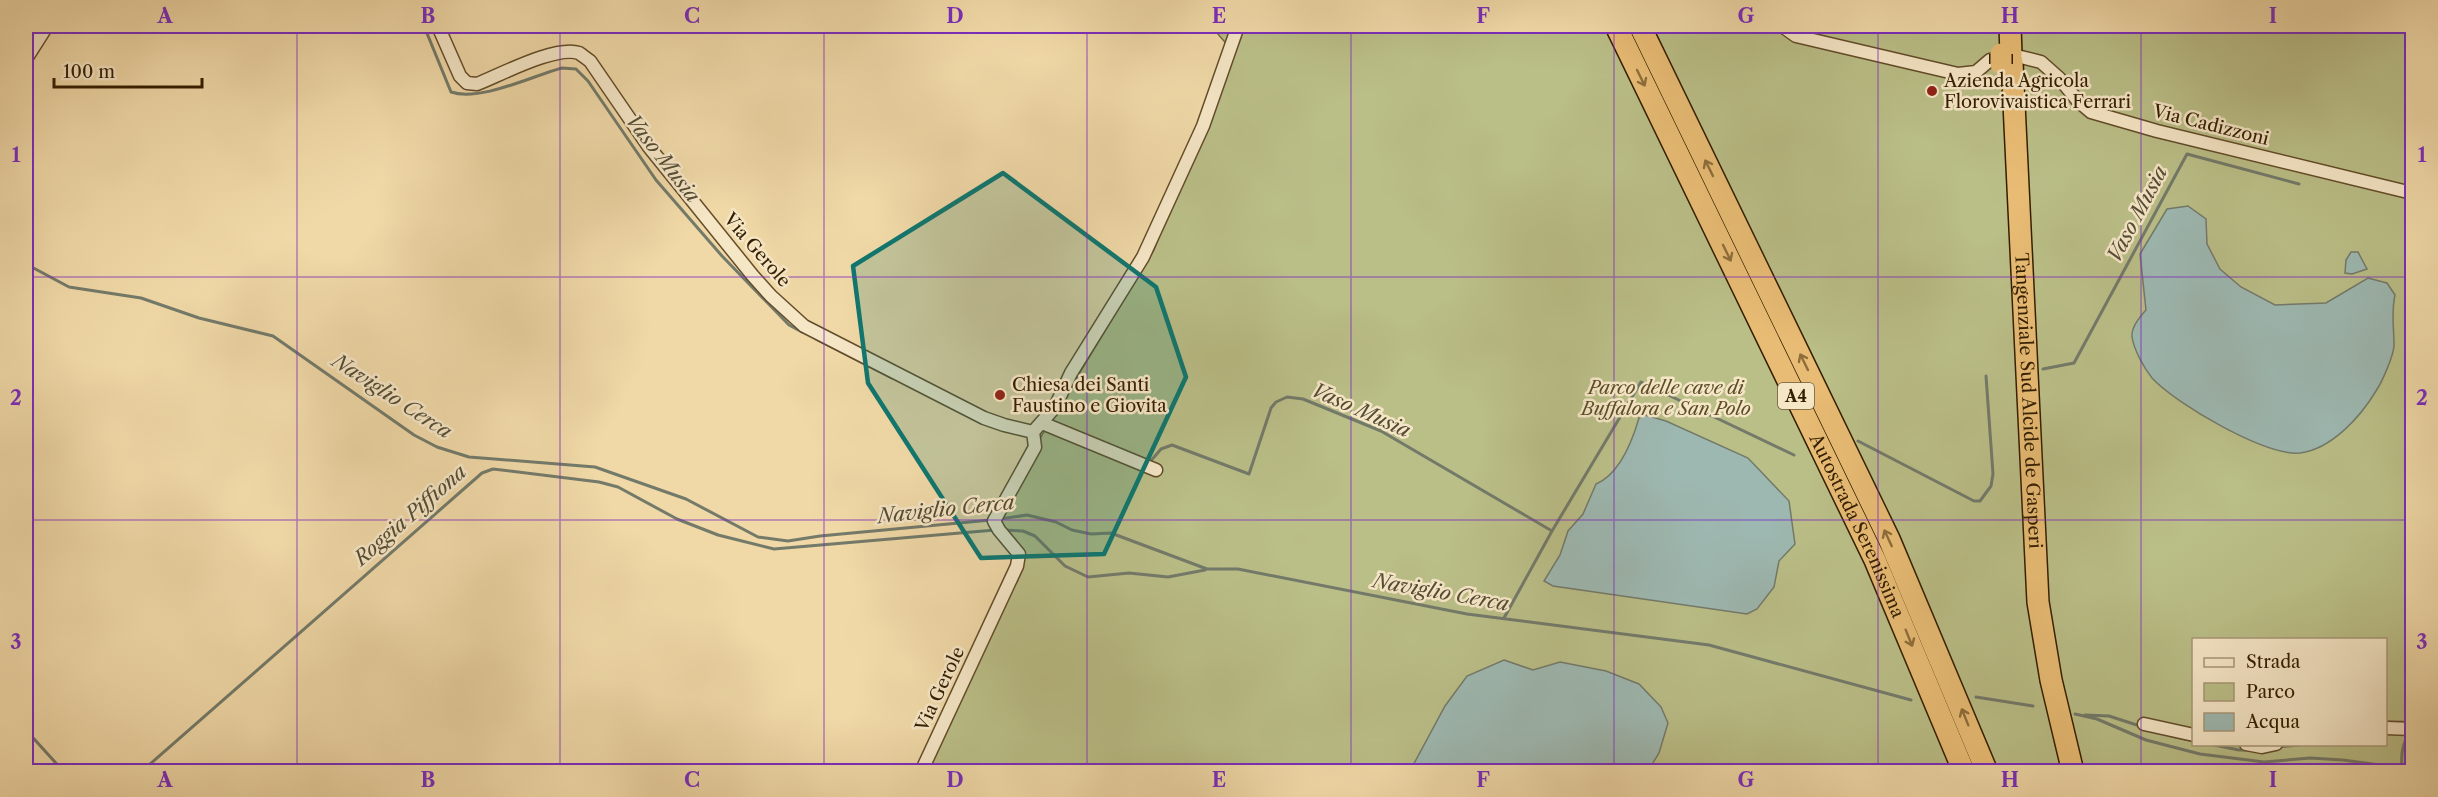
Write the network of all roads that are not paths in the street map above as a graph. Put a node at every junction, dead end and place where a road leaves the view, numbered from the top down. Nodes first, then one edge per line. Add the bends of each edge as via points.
1 (31, 26) edge
2 (438, 26) edge
3 (1238, 26) edge
4 (1616, 26) edge
5 (1640, 26) edge
6 (1782, 26) edge
7 (2000, 26) edge
8 (2010, 26) edge
9 (45, 29) edge
10 (26, 59) edge
11 (2006, 59) junction
12 (2412, 193) edge
13 (1038, 427) junction
14 (1156, 470) dead end
15 (2144, 724) dead end
16 (2390, 728) edge
17 (2412, 729) edge
18 (2192, 735) edge
19 (921, 771) edge
20 (1964, 771) edge
21 (1987, 771) edge
22 (2061, 771) edge
23 (2073, 771) edge

1 - 9 street
2 - 13 street, Via Gerole via 460,76 467,83 477,84 548,54 579,53 590,61 649,147 753,276 804,326 984,418 1004,425
3 - 13 street via 1203,126 1143,256 1055,407
4 -> 20 highway, Autostrada Serenissima / A4 via 1875,560
21 -> 5 highway, Autostrada Serenissima / A4 via 1889,539
6 - 12 street, Via Cadizzoni via 1796,36 1958,74 1976,72 1990,60 2021,57 2041,62 2091,112
7 - 11 highway, Tangenziale Sud Alcide de Gasperi
8 - 11 highway, Tangenziale Sud Alcide de Gasperi
9 - 10 street
11 - 22 highway, Tangenziale Sud Alcide de Gasperi via 2022,551 2032,644
11 - 23 highway, Tangenziale Sud Alcide de Gasperi via 2038,602 2051,680
13 - 14 street
13 - 19 street, Via Gerole via 1035,447 994,521 1019,554 1017,566
15 - 18 street
16 - 17 street

